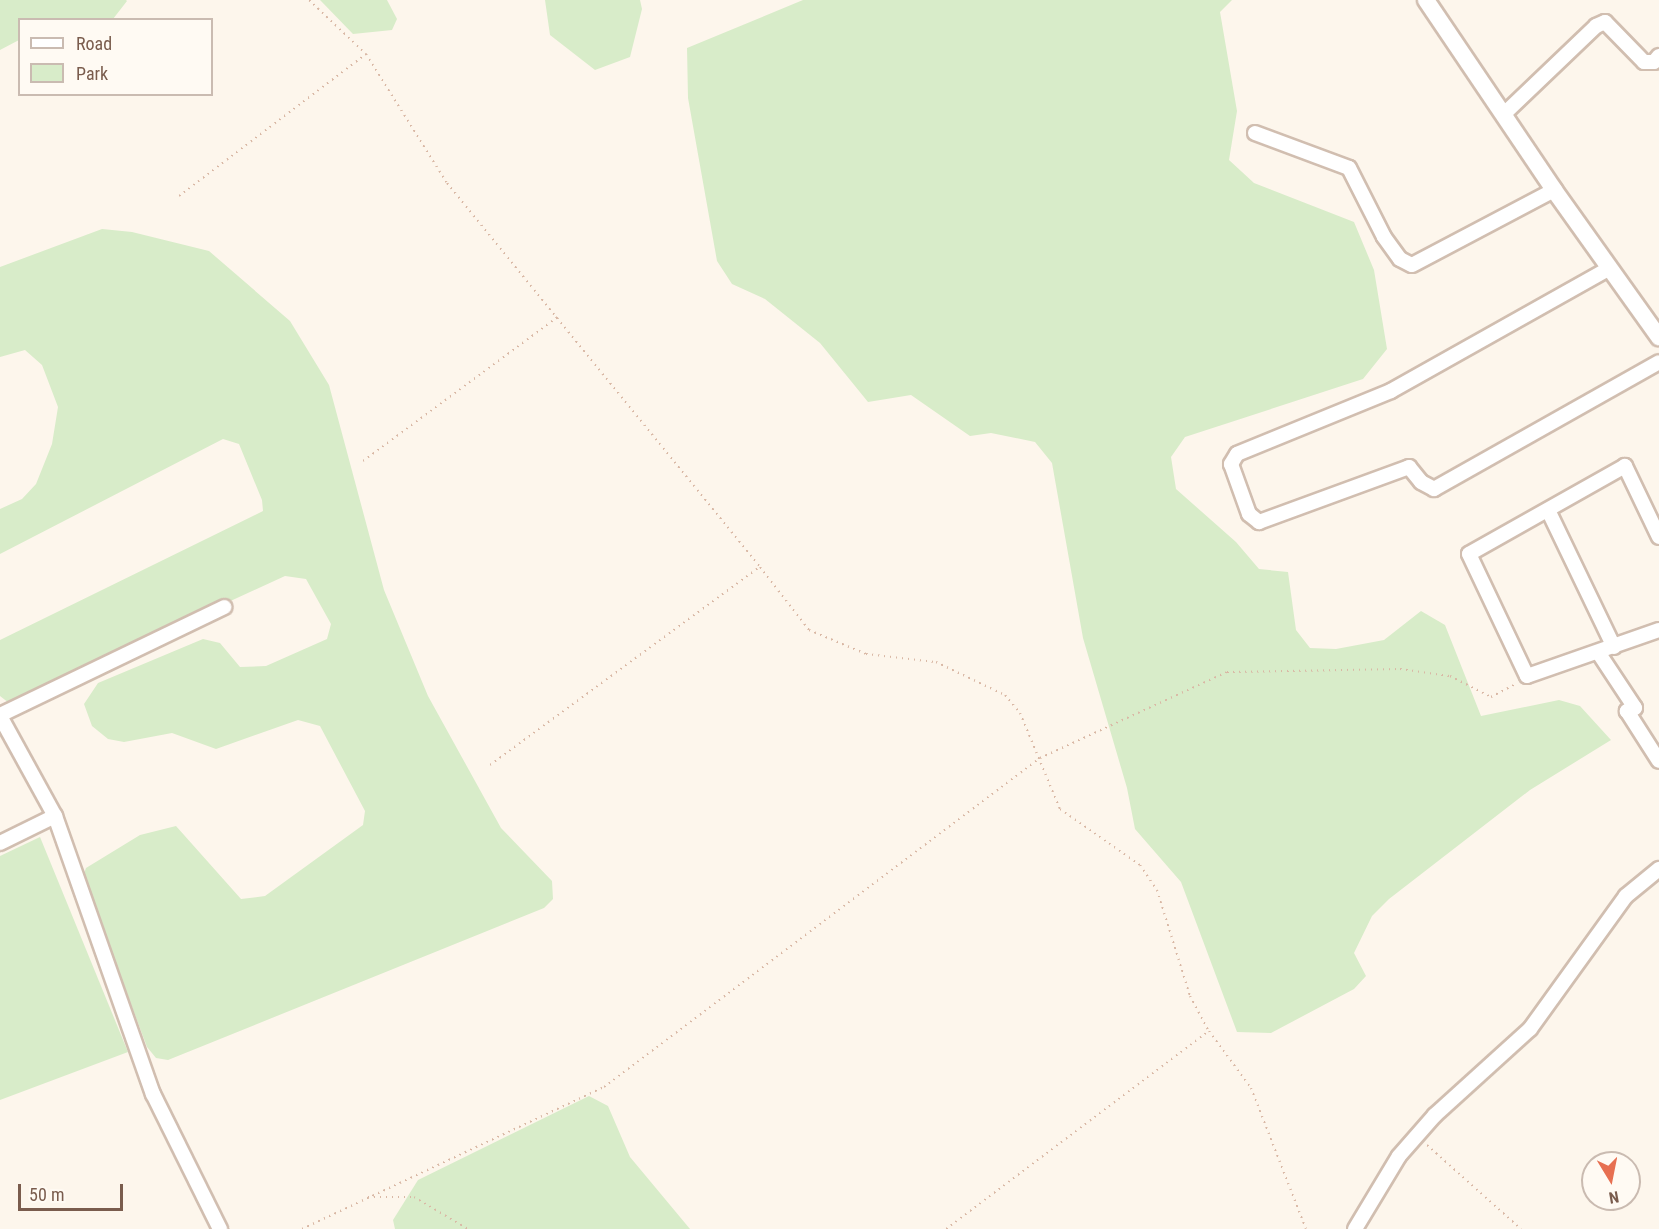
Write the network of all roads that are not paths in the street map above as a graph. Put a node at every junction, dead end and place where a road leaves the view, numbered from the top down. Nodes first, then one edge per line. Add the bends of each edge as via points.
1 (1426, 0) edge
2 (1659, 56) edge
3 (1504, 114) junction
4 (1256, 133) dead end
5 (1554, 190) junction
6 (1608, 269) junction
7 (1659, 337) edge
8 (1659, 362) edge
9 (1548, 510) junction
10 (1659, 537) edge
11 (224, 607) dead end
12 (1659, 630) edge
13 (1614, 646) junction
14 (1598, 652) junction
15 (0, 715) edge
16 (1659, 760) edge
17 (55, 816) junction
18 (0, 843) edge
19 (1659, 869) edge
20 (220, 1229) edge
21 (1355, 1229) edge

1 - 3 street
2 - 3 street via 1654,62 1644,62 1605,22 1596,26
3 - 5 street
4 - 5 street via 1349,168 1384,237 1400,259 1412,265
5 - 6 street
6 - 7 street
6 - 8 street via 1401,386 1237,454 1232,464 1249,514 1259,522 1409,467 1421,482 1434,489
9 - 10 street via 1625,466
9 - 13 street
9 - 14 street via 1469,554 1527,676
11 - 15 street
12 - 13 street
13 - 14 street
14 - 16 street via 1635,708 1627,711
15 - 17 street
17 - 18 street
17 - 20 street via 153,1094
19 - 21 street via 1626,896 1530,1029 1399,1156

